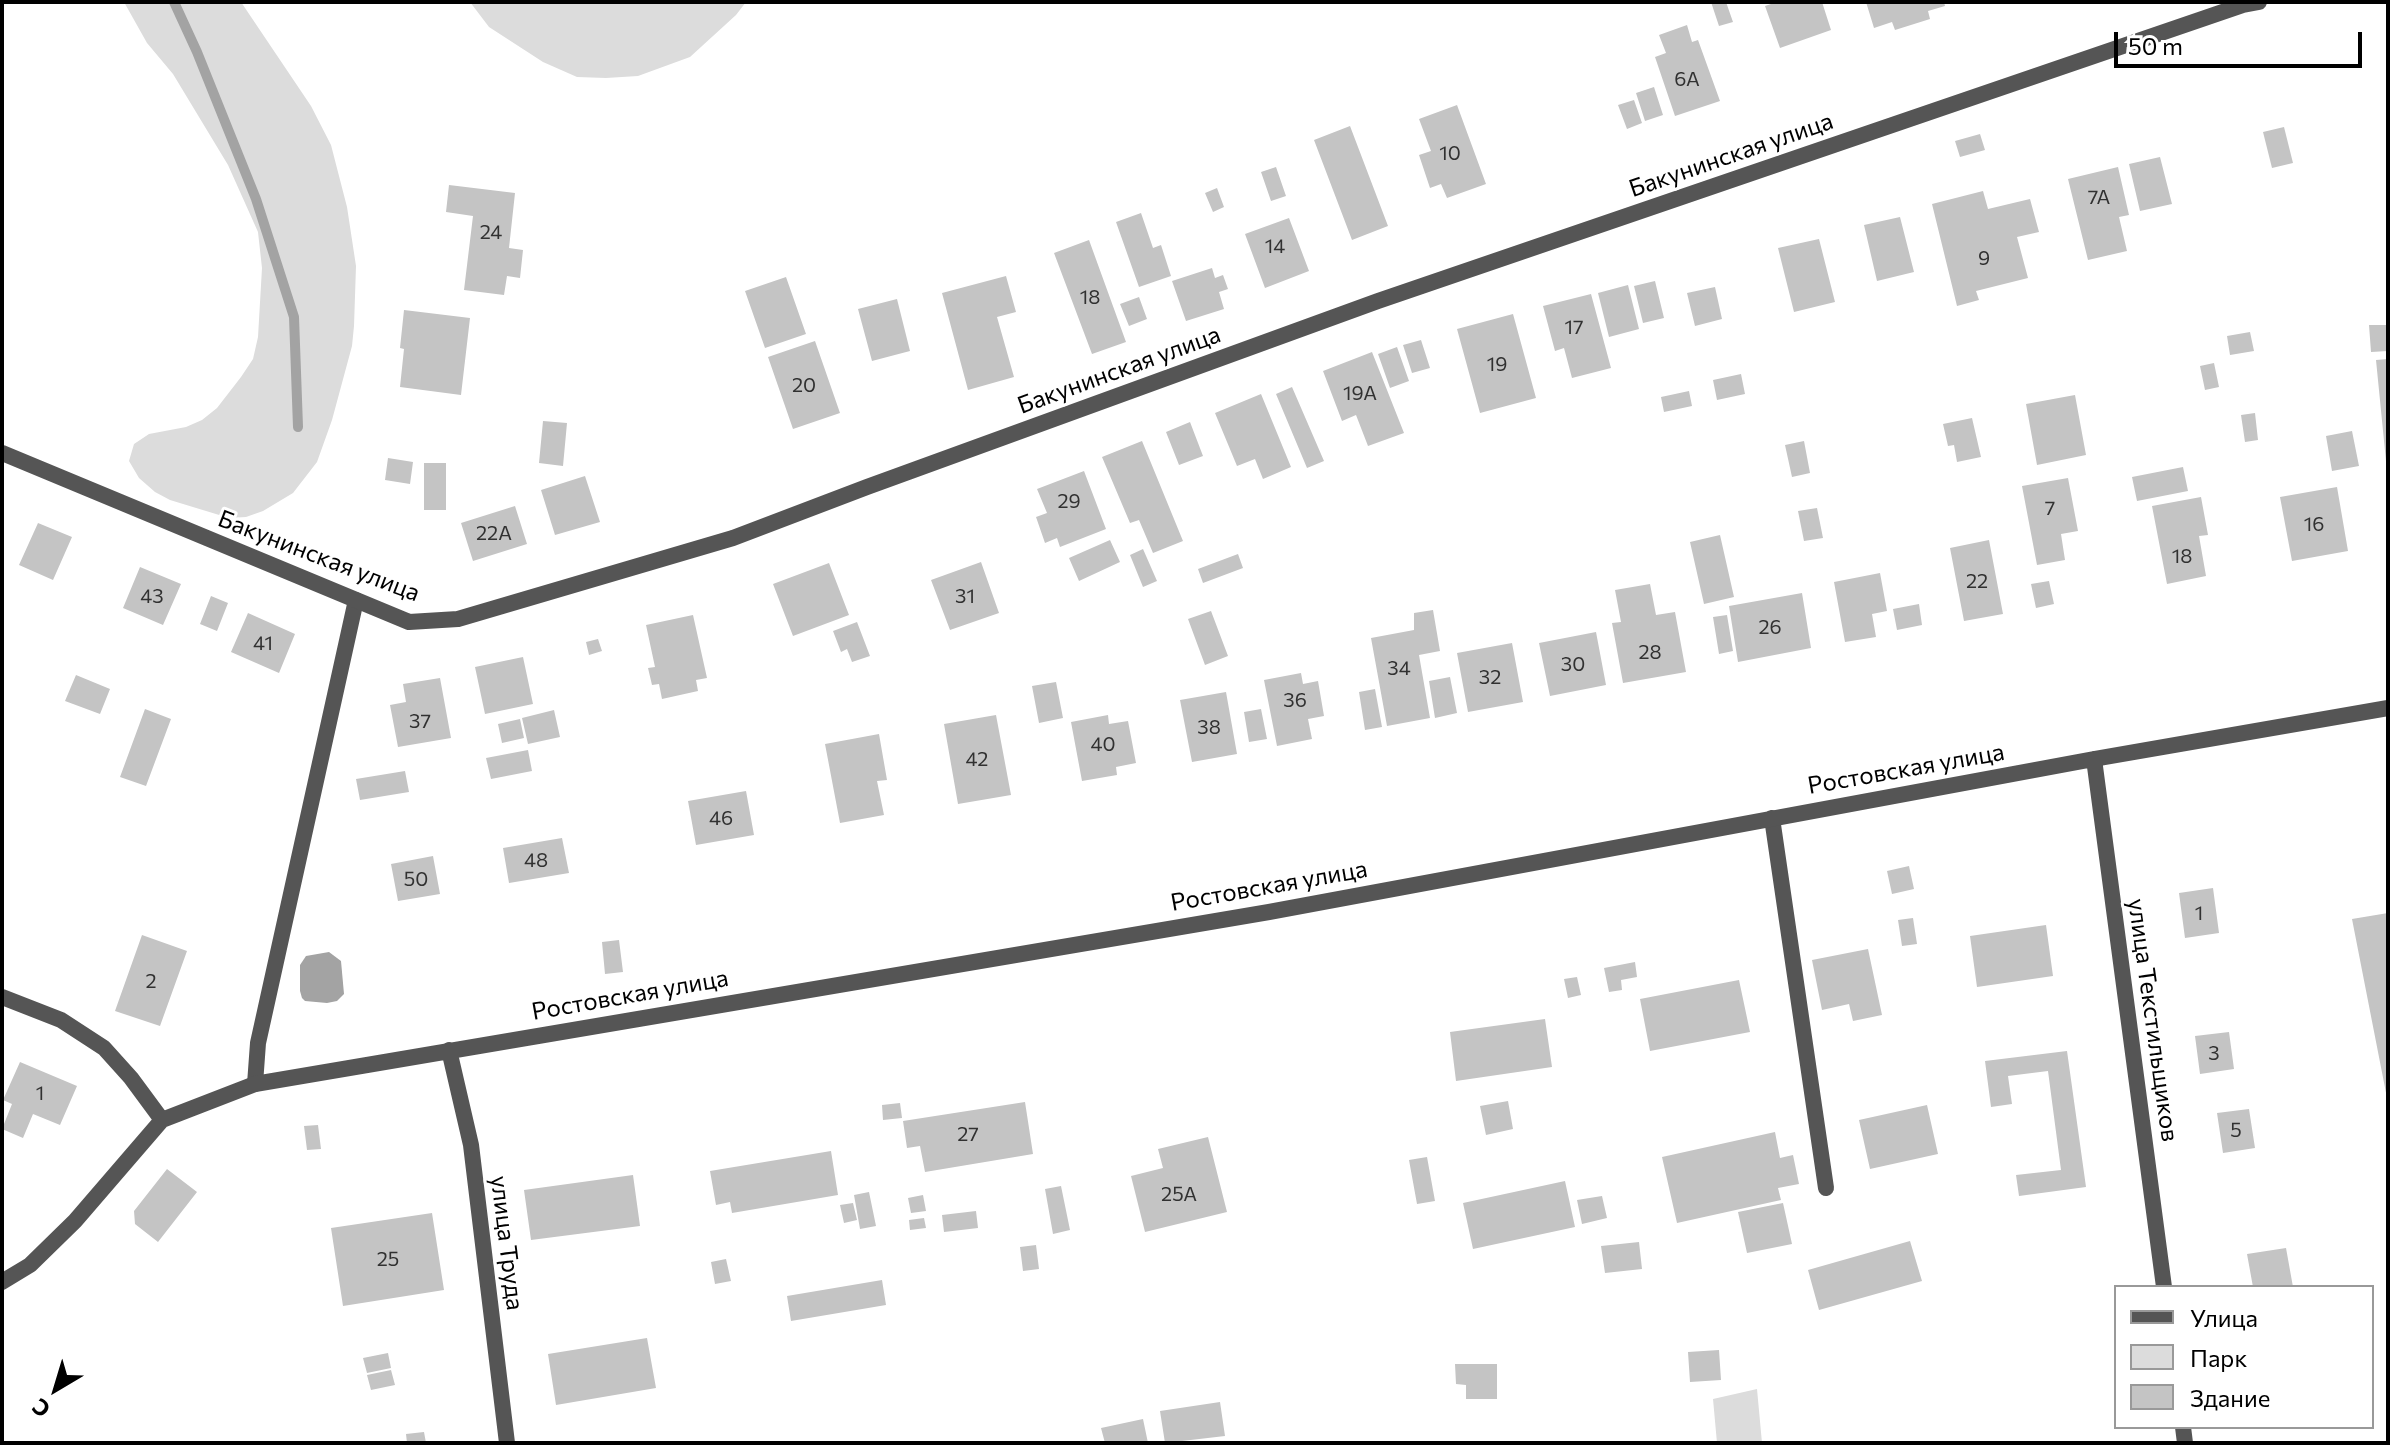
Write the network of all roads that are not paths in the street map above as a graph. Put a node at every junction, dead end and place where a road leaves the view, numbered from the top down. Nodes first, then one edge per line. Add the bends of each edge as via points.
1 (2259, 2) edge
2 (2, 453) edge
3 (356, 600) junction
4 (2388, 708) edge
5 (2094, 759) junction
6 (1772, 818) junction
7 (2, 997) edge
8 (449, 1050) junction
9 (255, 1084) junction
10 (162, 1120) junction
11 (1826, 1188) dead end
12 (2, 1282) edge
13 (2164, 1285) edge
14 (507, 1443) edge

1 - 3 street, Бакунинская улица via 1378,301 733,538 458,619 409,622
2 - 3 street, Бакунинская улица
3 - 9 street via 258,1043
4 - 5 street, Ростовская улица
5 - 6 street, Ростовская улица
5 - 13 street, улица Текстильщиков
6 - 8 street, Ростовская улица via 1269,912
6 - 11 street
7 - 10 street via 61,1020 104,1048
8 - 9 street, Ростовская улица
8 - 14 street, улица Труда via 471,1145
9 - 10 street, Ростовская улица
10 - 12 street via 75,1221 30,1265

